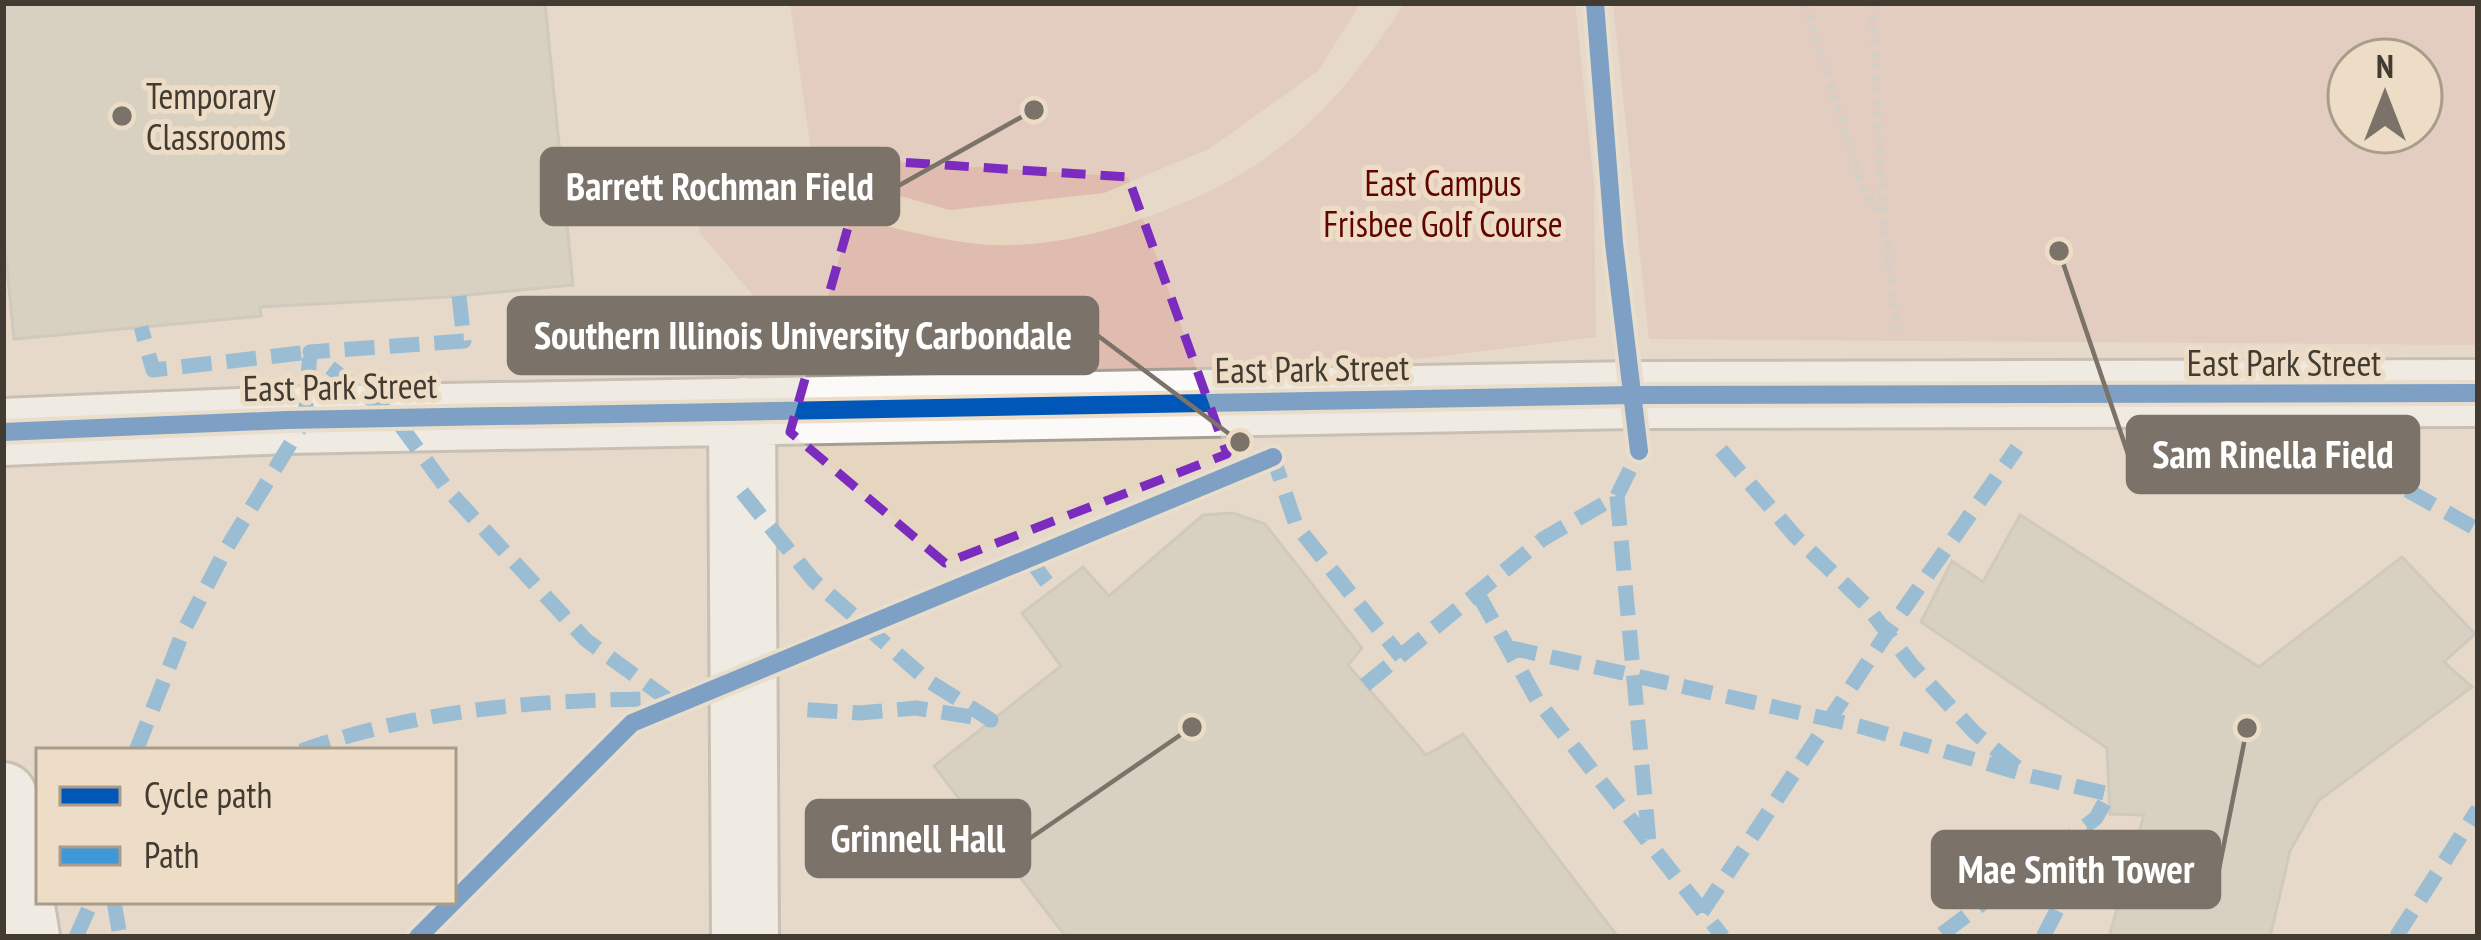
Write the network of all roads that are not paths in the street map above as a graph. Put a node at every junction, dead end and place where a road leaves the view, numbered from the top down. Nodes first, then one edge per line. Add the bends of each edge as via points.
1 (2478, 393) edge
2 (742, 411) junction
3 (3, 432) edge
4 (3, 796) edge
5 (26, 937) edge
6 (745, 937) edge

1 - 2 street, East Park Street
2 - 3 street, East Park Street
2 - 6 street
4 - 5 street

